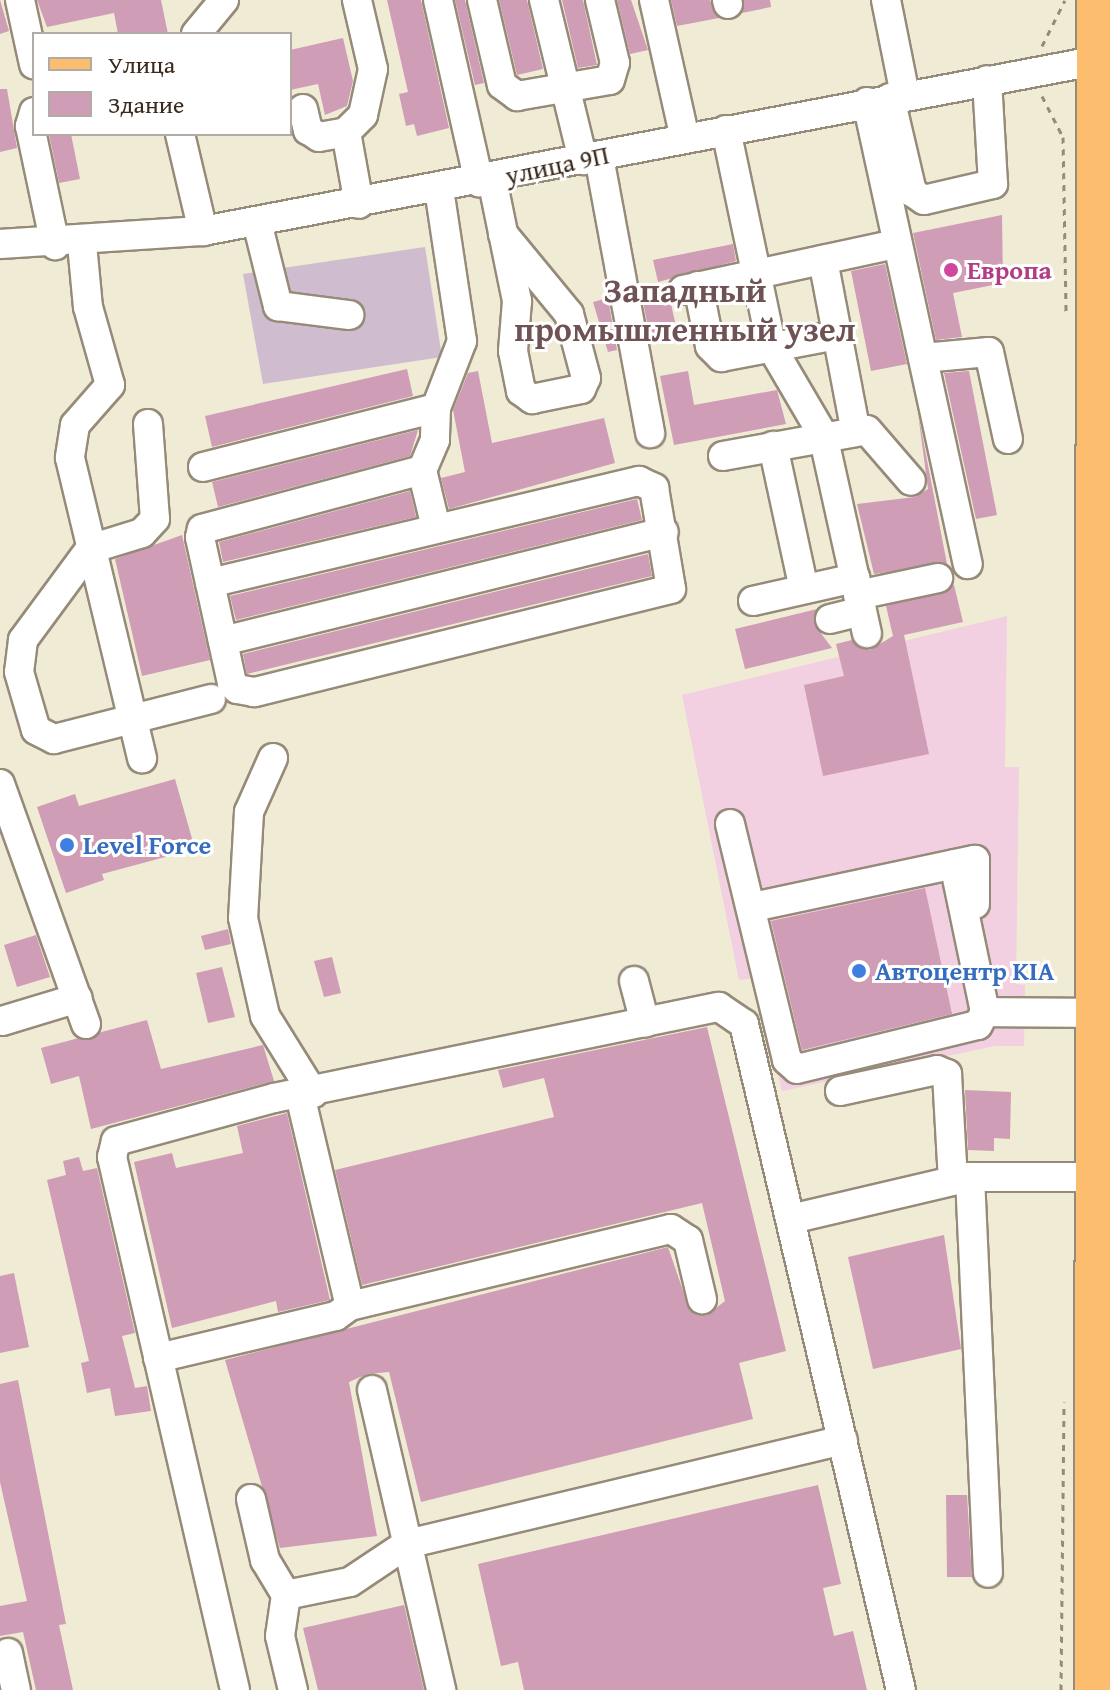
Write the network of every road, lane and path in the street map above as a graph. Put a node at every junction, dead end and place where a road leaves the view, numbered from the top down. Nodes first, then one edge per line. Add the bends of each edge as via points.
1 (20, 0) edge
2 (224, 0) edge
3 (357, 0) edge
4 (438, 0) edge
5 (482, 0) edge
6 (544, 0) edge
7 (600, 0) edge
8 (654, 0) edge
9 (886, 0) edge
10 (1065, 0) edge
11 (1095, 0) edge
12 (198, 32) edge
13 (1039, 50) dead end
14 (32, 55) edge
15 (1102, 59) edge
16 (987, 80) junction
17 (566, 93) junction
18 (887, 99) junction
19 (303, 109) dead end
20 (726, 130) junction
21 (346, 132) junction
22 (33, 136) edge
23 (180, 136) edge
24 (685, 139) junction
25 (591, 158) junction
26 (485, 180) junction
27 (439, 189) junction
28 (1102, 199) edge
29 (359, 204) junction
30 (257, 222) junction
31 (203, 231) junction
32 (503, 234) junction
33 (0, 244) edge
34 (68, 244) junction
35 (882, 247) dead end
36 (823, 260) junction
37 (755, 274) junction
38 (349, 315) dead end
39 (837, 335) junction
40 (772, 348) junction
41 (923, 358) junction
42 (1102, 372) edge
43 (436, 408) junction
44 (148, 424) dead end
45 (855, 428) junction
46 (650, 433) dead end
47 (823, 435) junction
48 (1102, 437) edge
49 (1008, 439) dead end
50 (773, 446) junction
51 (723, 456) dead end
52 (203, 467) dead end
53 (422, 470) junction
54 (911, 481) dead end
55 (436, 528) junction
56 (664, 532) junction
57 (90, 549) junction
58 (968, 564) dead end
59 (938, 578) dead end
60 (210, 583) junction
61 (804, 589) junction
62 (753, 601) dead end
63 (860, 605) junction
64 (1102, 614) edge
65 (830, 619) dead end
66 (223, 641) junction
67 (211, 699) dead end
68 (133, 720) junction
69 (273, 758) dead end
70 (142, 759) dead end
71 (0, 784) edge
72 (730, 824) dead end
73 (1102, 851) edge
74 (753, 907) junction
75 (634, 981) dead end
76 (1099, 995) edge
77 (985, 1012) junction
78 (2, 1021) edge
79 (645, 1023) junction
80 (840, 1091) dead end
81 (306, 1094) junction
82 (962, 1178) junction
83 (1099, 1187) edge
84 (791, 1219) junction
85 (702, 1299) dead end
86 (350, 1306) junction
87 (158, 1358) junction
88 (372, 1390) dead end
89 (843, 1440) junction
90 (1102, 1445) edge
91 (251, 1499) dead end
92 (407, 1544) junction
93 (988, 1573) dead end
94 (286, 1595) junction
95 (1101, 1625) edge
96 (8, 1653) dead end
97 (16, 1690) edge
98 (235, 1690) edge
99 (293, 1690) edge
100 (441, 1690) edge
101 (901, 1690) edge
102 (1093, 1690) edge

1 - 14 street
2 - 12 street
3 - 21 street via 373,81 360,121
4 - 26 street
5 - 17 street via 508,92
6 - 17 street
7 - 17 street via 614,72 606,84
8 - 24 street
9 - 18 street
10 - 13 path
11 - 15 main road
15 - 16 street, улица 9П
15 - 28 main road
16 - 18 street, улица 9П
16 - 18 street via 993,184 924,200 912,192
17 - 25 street
18 - 20 street, улица 9П
18 - 41 street
19 - 21 street via 312,135
20 - 24 street, улица 9П
20 - 37 street
21 - 29 street
22 - 34 street
23 - 31 street
24 - 25 street, улица 9П
25 - 26 street, улица 9П
25 - 46 street
26 - 27 street, улица 9П
26 - 32 street
27 - 29 street, улица 9П
27 - 43 street via 462,341
28 - 42 main road
29 - 30 street, улица 9П
30 - 31 street, улица 9П
30 - 38 street via 278,306
31 - 34 street, улица 9П
32 - 32 street via 517,301 513,351 521,391 532,399 581,389 586,378 569,314
33 - 34 street, улица 9П
34 - 57 street via 110,376 71,439
35 - 36 street
36 - 37 street
36 - 39 street
37 - 40 street
37 - 40 street via 690,288 714,353 730,357
39 - 40 street
39 - 45 street
40 - 47 street
41 - 49 street via 989,352
41 - 58 street
42 - 48 main road
43 - 52 street
43 - 53 street via 435,440
44 - 57 street via 155,519 142,533
45 - 47 street
45 - 54 street via 878,437
47 - 50 street
47 - 63 street
48 - 64 main road
50 - 51 street
50 - 61 street
53 - 55 street
53 - 60 street via 207,524 200,537
55 - 56 street via 639,481 654,488
55 - 60 street
56 - 66 street
56 - 66 street via 675,580 665,593 254,692 232,683
57 - 68 street
57 - 68 street via 23,640 19,672 45,736
59 - 63 street
60 - 66 street
61 - 62 street
61 - 63 street
63 - 65 street
64 - 73 main road
67 - 68 street
68 - 70 street
69 - 81 street via 249,812 243,918 265,1016
71 - 78 street via 82,1011
72 - 74 street via 745,899
73 - 76 main road
74 - 77 street via 791,1066 971,1031
74 - 77 street via 975,860 975,966
75 - 79 street
76 - 77 street
76 - 83 main road
79 - 81 street
79 - 84 street via 719,1007 739,1016
80 - 82 street via 937,1070 947,1074
81 - 86 street
81 - 87 street via 123,1136 112,1148
82 - 83 street
82 - 84 street
82 - 93 street
83 - 90 main road
84 - 89 street
85 - 86 street via 688,1240 671,1229
86 - 87 street via 336,1316
87 - 98 street
88 - 92 street
89 - 92 street
89 - 101 street
90 - 95 main road
91 - 94 street via 268,1568
92 - 94 street via 350,1582
92 - 100 street
94 - 99 street via 280,1636
95 - 102 main road
96 - 97 street

